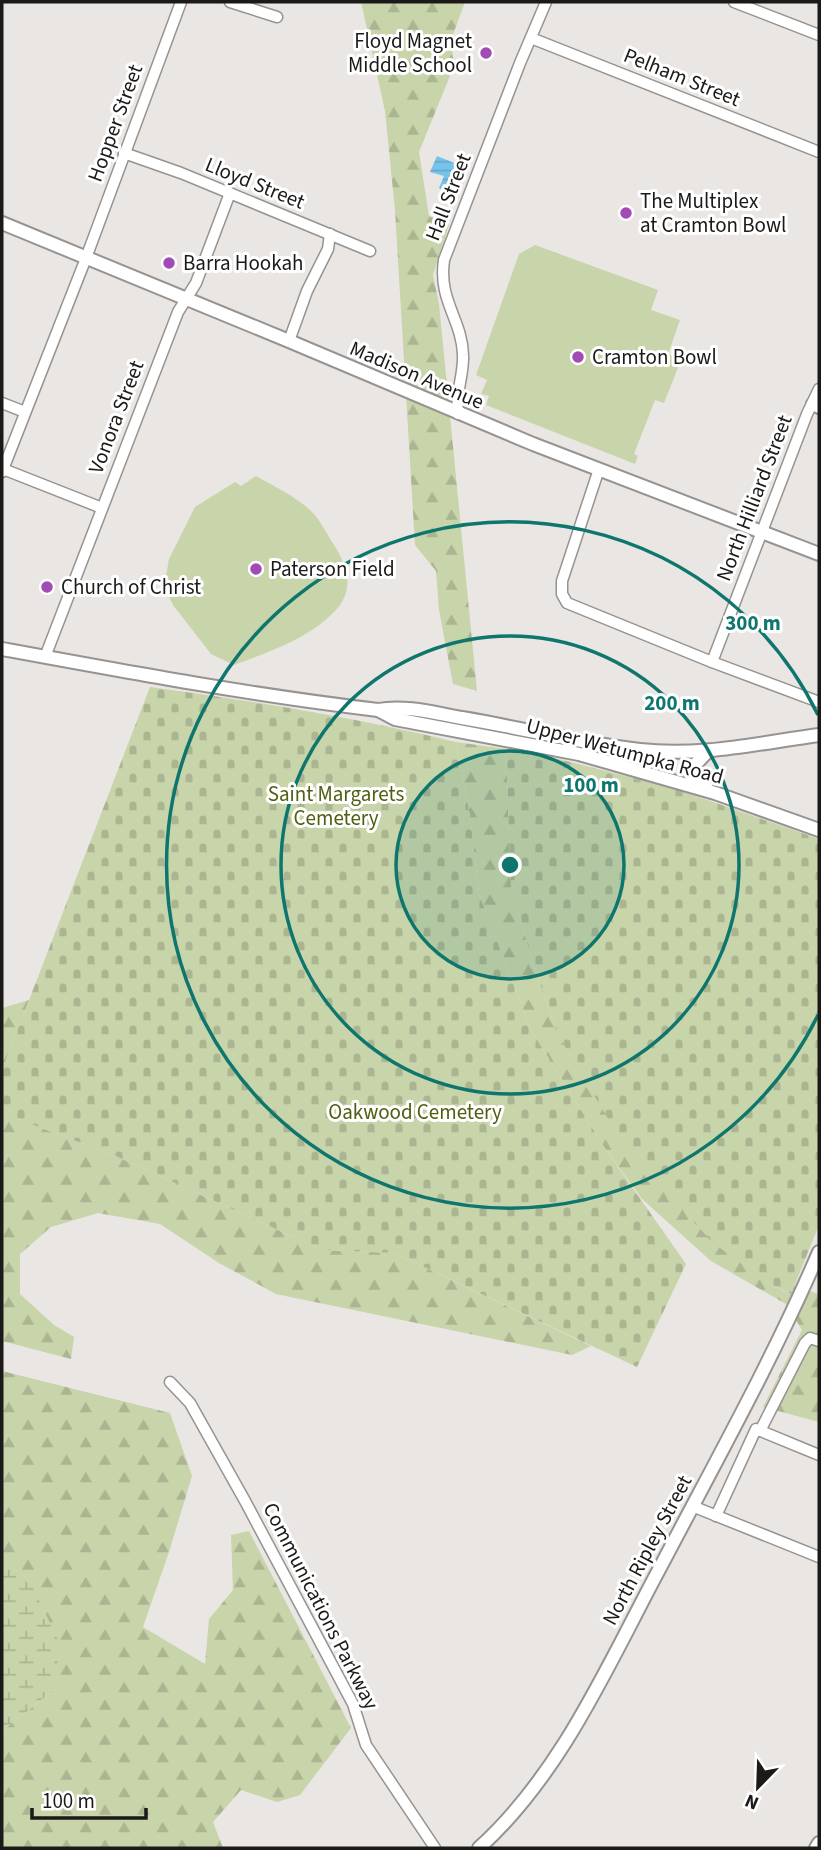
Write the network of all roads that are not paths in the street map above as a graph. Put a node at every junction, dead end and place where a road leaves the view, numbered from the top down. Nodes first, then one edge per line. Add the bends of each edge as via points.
1 (181, 2) edge
2 (230, 2) edge
3 (546, 2) edge
4 (734, 2) edge
5 (277, 18) dead end
6 (819, 35) edge
7 (531, 38) junction
8 (819, 152) edge
9 (124, 153) junction
10 (230, 193) junction
11 (2, 223) edge
12 (330, 234) junction
13 (370, 251) dead end
14 (86, 258) junction
15 (186, 298) junction
16 (289, 341) junction
17 (819, 389) edge
18 (2, 403) edge
19 (816, 405) edge
20 (25, 412) junction
21 (458, 414) junction
22 (599, 469) junction
23 (2, 471) edge
24 (102, 508) junction
25 (762, 533) junction
26 (819, 554) edge
27 (2, 649) edge
28 (45, 657) junction
29 (712, 662) junction
30 (819, 702) edge
31 (436, 720) junction
32 (819, 735) edge
33 (545, 741) junction
34 (709, 751) junction
35 (715, 793) junction
36 (819, 830) edge
37 (819, 1252) edge
38 (819, 1341) edge
39 (170, 1382) dead end
40 (758, 1430) junction
41 (819, 1455) edge
42 (692, 1506) junction
43 (716, 1516) junction
44 (819, 1557) edge
45 (819, 1843) edge
46 (435, 1848) edge
47 (479, 1848) edge
48 (816, 1848) edge

1 - 9 street, Hopper Street
2 - 5 street
3 - 7 street, Hall Street
4 - 6 street
7 - 8 street, Pelham Street
7 - 21 street, Hall Street via 444,260 444,293 463,354
9 - 10 street, Lloyd Street
9 - 14 street, Hopper Street
10 - 12 street, Lloyd Street
10 - 15 street, Vonora Street
11 - 14 main road, Madison Avenue
12 - 13 street, Lloyd Street
12 - 16 street
14 - 15 main road, Madison Avenue
14 - 20 street, Hopper Street
15 - 16 main road, Madison Avenue
15 - 24 street, Vonora Street
16 - 21 main road, Madison Avenue
17 - 19 street, North Hilliard Street
18 - 20 street
19 - 25 street, North Hilliard Street via 807,414
20 - 23 street, Hopper Street
21 - 22 main road, Madison Avenue
22 - 25 main road, Madison Avenue
22 - 29 street via 562,581 564,599
23 - 24 street
24 - 28 street, Vonora Street
25 - 26 main road, Madison Avenue
25 - 29 street, North Hilliard Street
27 - 28 main road, Upper Wetumpka Road
28 - 31 main road, Upper Wetumpka Road via 378,710 395,719
29 - 30 street
31 - 33 main road, Upper Wetumpka Road via 492,738
31 - 33 main road, Upper Wetumpka Road via 491,723
32 - 34 main road, Upper Wetumpka Road
33 - 34 main road, Upper Wetumpka Road via 682,753
33 - 35 main road, Upper Wetumpka Road
34 - 35 main road via 694,764 691,775
35 - 36 main road, Upper Wetumpka Road
37 - 42 main road, North Ripley Street via 782,1335
38 - 40 street via 810,1338 804,1343
39 - 46 street, Communications Parkway via 190,1403 245,1501 353,1704 366,1745
40 - 41 street
40 - 43 street
42 - 43 street
42 - 47 main road, North Ripley Street via 568,1736 524,1801
43 - 44 street
45 - 48 main road

